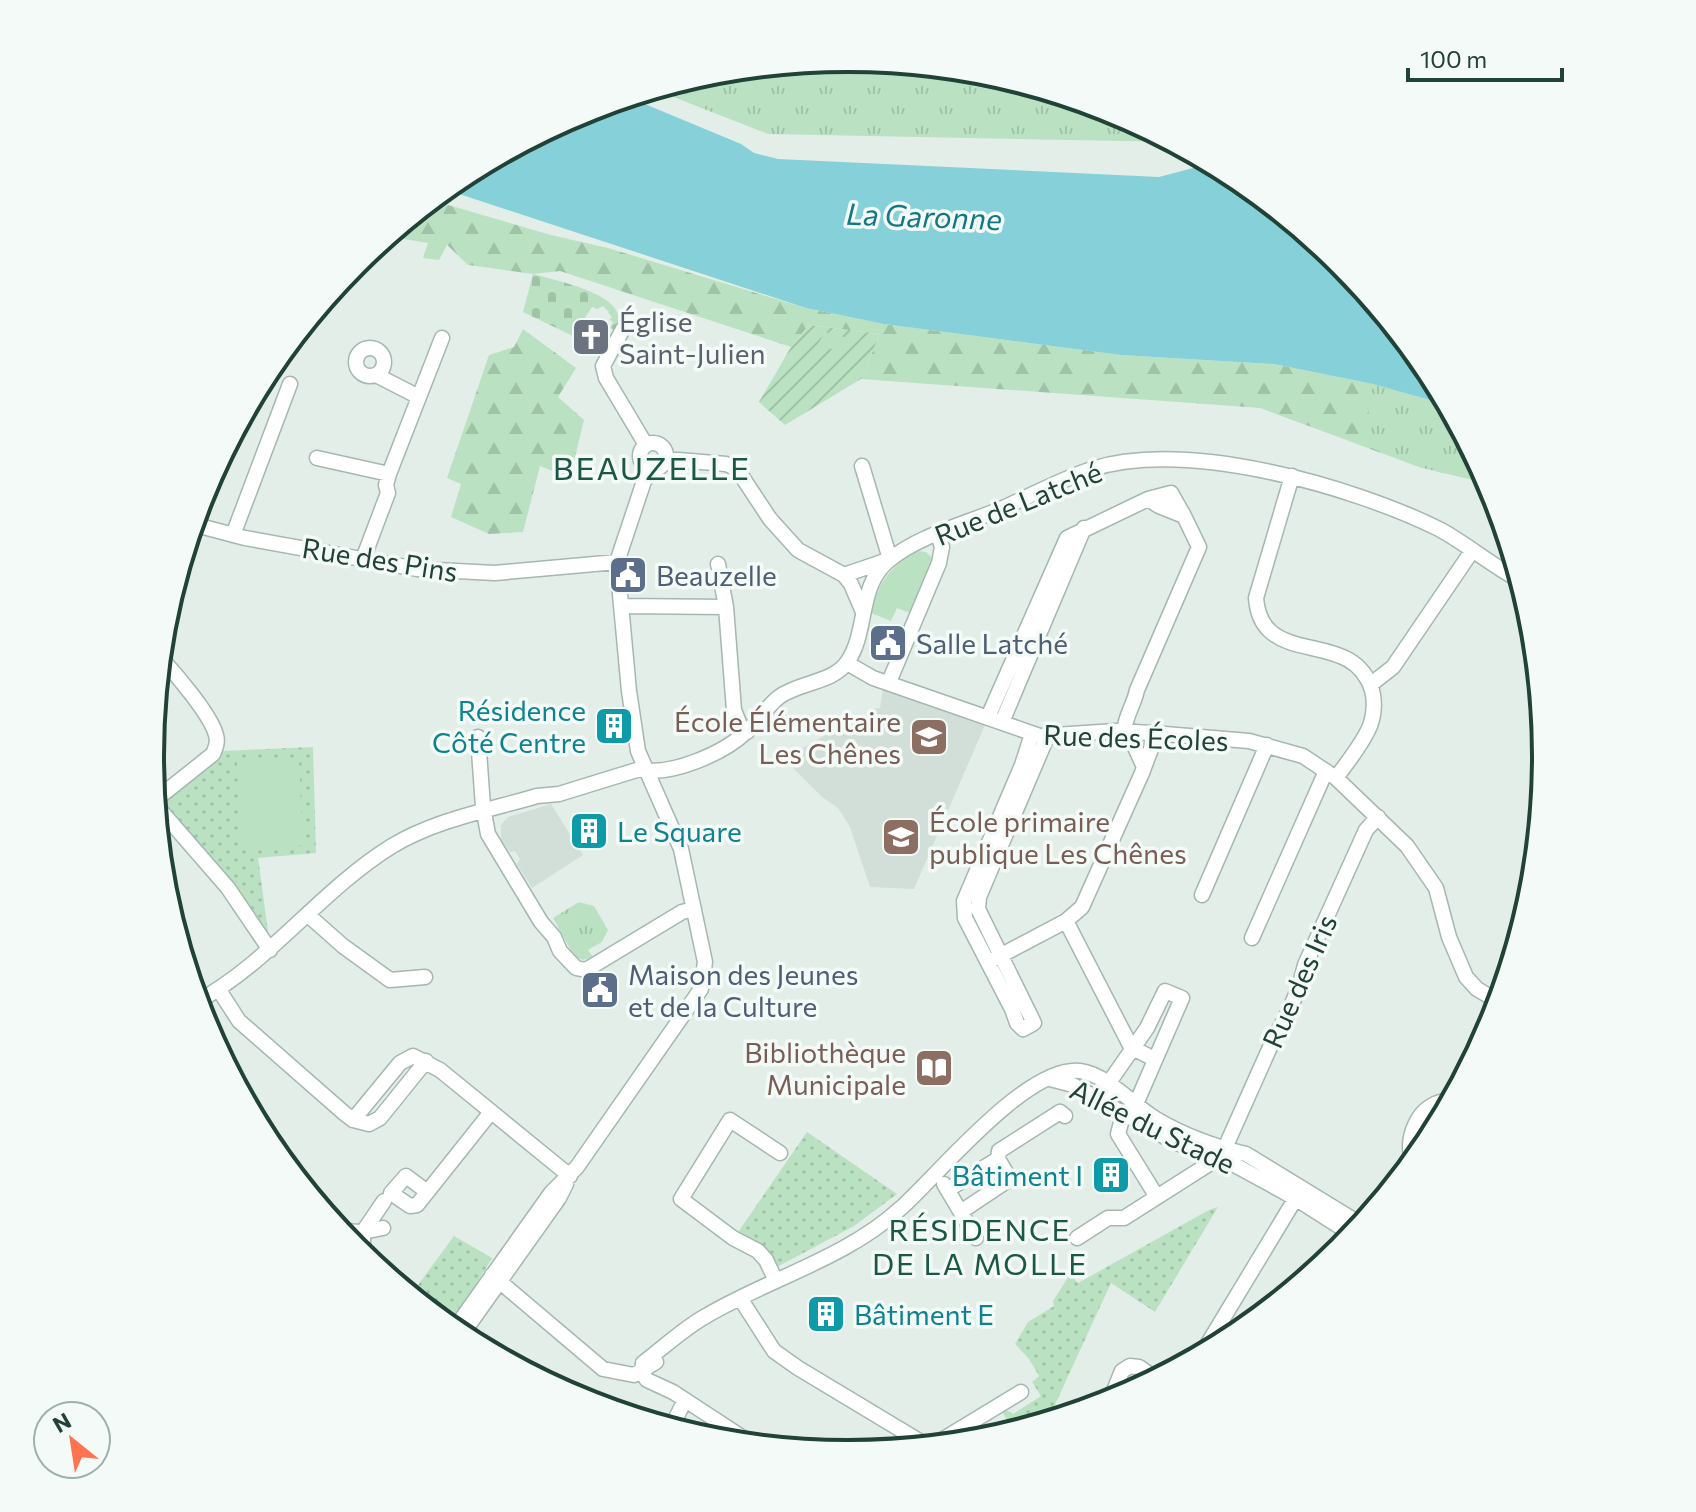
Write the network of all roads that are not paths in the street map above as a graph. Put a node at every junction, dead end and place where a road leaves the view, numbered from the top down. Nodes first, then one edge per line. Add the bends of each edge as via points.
1 (623, 329) dead end
2 (442, 338) dead end
3 (376, 375) dead end
4 (290, 384) dead end
5 (419, 397) junction
6 (646, 445) junction
7 (317, 458) dead end
8 (666, 459) junction
9 (862, 466) dead end
10 (654, 469) junction
11 (389, 474) junction
12 (1292, 476) junction
13 (203, 527) edge
14 (938, 534) junction
15 (233, 535) junction
16 (1472, 551) junction
17 (363, 559) junction
18 (890, 559) junction
19 (617, 562) junction
20 (718, 564) dead end
21 (1507, 572) edge
22 (844, 575) junction
23 (621, 606) junction
24 (726, 607) junction
25 (863, 612) junction
26 (847, 663) junction
27 (170, 670) edge
28 (889, 682) junction
29 (1370, 685) junction
30 (995, 720) junction
31 (747, 732) junction
32 (1139, 732) junction
33 (1040, 736) junction
34 (478, 737) dead end
35 (1267, 745) junction
36 (646, 770) junction
37 (1331, 774) junction
38 (165, 794) edge
39 (483, 811) junction
40 (167, 816) edge
41 (1378, 817) junction
42 (1202, 895) dead end
43 (694, 909) junction
44 (308, 915) junction
45 (1066, 921) junction
46 (1252, 938) dead end
47 (270, 950) junction
48 (425, 977) dead end
49 (219, 990) junction
50 (208, 996) edge
51 (1488, 996) edge
52 (1131, 1047) junction
53 (1154, 1059) junction
54 (1050, 1079) junction
55 (1108, 1084) junction
56 (1438, 1102) edge
57 (1108, 1104) junction
58 (1136, 1104) junction
59 (491, 1112) junction
60 (1123, 1115) junction
61 (1065, 1116) dead end
62 (1410, 1146) edge
63 (780, 1153) dead end
64 (1220, 1153) junction
65 (998, 1159) junction
66 (935, 1175) junction
67 (570, 1176) junction
68 (949, 1189) junction
69 (426, 1191) dead end
70 (1298, 1193) junction
71 (1157, 1197) junction
72 (384, 1201) dead end
73 (962, 1211) junction
74 (1351, 1219) edge
75 (383, 1228) dead end
76 (1343, 1228) edge
77 (356, 1232) edge
78 (363, 1232) junction
79 (976, 1238) dead end
80 (1077, 1238) dead end
81 (363, 1239) edge
82 (496, 1278) junction
83 (776, 1281) junction
84 (740, 1298) junction
85 (462, 1320) edge
86 (468, 1325) edge
87 (1214, 1334) edge
88 (646, 1366) junction
89 (1145, 1372) edge
90 (1116, 1385) edge
91 (1021, 1392) dead end
92 (679, 1396) junction
93 (674, 1418) edge
94 (730, 1429) edge
95 (957, 1431) edge
96 (912, 1437) edge

1 - 6 street via 603,366
2 - 5 street
3 - 5 street
4 - 15 street
5 - 11 street
6 - 8 street via 661,446
6 - 10 street via 640,460
7 - 11 street
8 - 10 street
8 - 22 street via 737,469 798,550
9 - 18 street
10 - 19 street via 644,481
11 - 17 street via 388,493
12 - 14 street, Rue de Latché via 1190,461 1116,464
12 - 16 street, Rue de Latché via 1375,502
12 - 29 street via 1256,598 1257,610 1271,632 1345,658
13 - 15 street, Rue des Pins
14 - 18 street, Rue de Latché
14 - 28 street via 939,563
15 - 17 street, Rue des Pins
16 - 21 street, Rue de Latché
16 - 29 street via 1393,667
17 - 19 street, Rue des Pins via 417,569 495,573
18 - 22 street, Rue de Latché
18 - 25 street via 876,574
19 - 23 street
20 - 24 street
22 - 25 street
23 - 24 street
23 - 36 street via 633,728
24 - 31 street via 734,710
25 - 26 street
26 - 28 street, Rue des Écoles
26 - 31 street via 779,696
27 - 38 street via 208,719 217,743 213,754
28 - 30 street, Rue des Écoles
29 - 37 street via 1371,723
30 - 32 street via 1067,538 1148,499 1184,516 1199,547 1127,714
30 - 33 street, Rue des Écoles
31 - 36 street via 712,755
32 - 33 street, Rue des Écoles
32 - 35 street, Rue des Écoles
32 - 45 street via 1151,749 1082,907
33 - 45 street via 964,901 965,918 994,959
34 - 39 street
35 - 37 street, Rue des Écoles via 1303,756
35 - 42 street
36 - 39 street
36 - 43 street via 681,849
37 - 41 street, Rue des Écoles
37 - 46 street
39 - 43 street via 488,834 560,951 576,968 586,970
39 - 44 street via 390,847
40 - 47 street via 228,888
41 - 51 street, Rue des Écoles via 1407,846 1436,888 1466,977
41 - 64 street, Rue des Iris via 1366,830 1285,1021
43 - 67 street via 705,962 701,989
44 - 47 street
44 - 48 street via 390,980
45 - 52 street
47 - 49 street
49 - 50 street
49 - 59 street via 239,1021 353,1120 369,1124 380,1118 426,1061
52 - 53 street
52 - 53 street via 1165,991 1182,998
52 - 55 street
53 - 58 street
54 - 55 street, Allée du Stade via 1082,1071
54 - 57 street, Allée du Stade
54 - 66 street via 1009,1101
55 - 57 street
55 - 58 street, Allée du Stade
56 - 62 street via 1414,1127
57 - 60 street, Allée du Stade
58 - 60 street
58 - 64 street, Allée du Stade
59 - 67 street
59 - 69 street
60 - 64 street, Allée du Stade via 1174,1142
60 - 71 street via 1118,1134
61 - 65 street via 1060,1112 999,1151
63 - 83 street via 730,1120 681,1199 758,1251
64 - 70 street, Allée du Stade
64 - 71 street
65 - 68 street
65 - 73 street via 1010,1179
66 - 68 street
66 - 83 street via 874,1231
67 - 82 street via 551,1193
68 - 73 street
70 - 74 street, Allée du Stade
70 - 76 street, Allée du Stade
70 - 87 street
71 - 80 street
72 - 78 street
73 - 79 street
75 - 78 street
77 - 78 street
78 - 81 street
82 - 85 street
82 - 86 street
82 - 88 street via 603,1369 634,1375
83 - 84 street
84 - 88 street via 703,1317
84 - 96 street via 774,1351
88 - 92 street via 647,1380
89 - 90 street via 1130,1366
91 - 95 street
92 - 93 street
92 - 94 street

